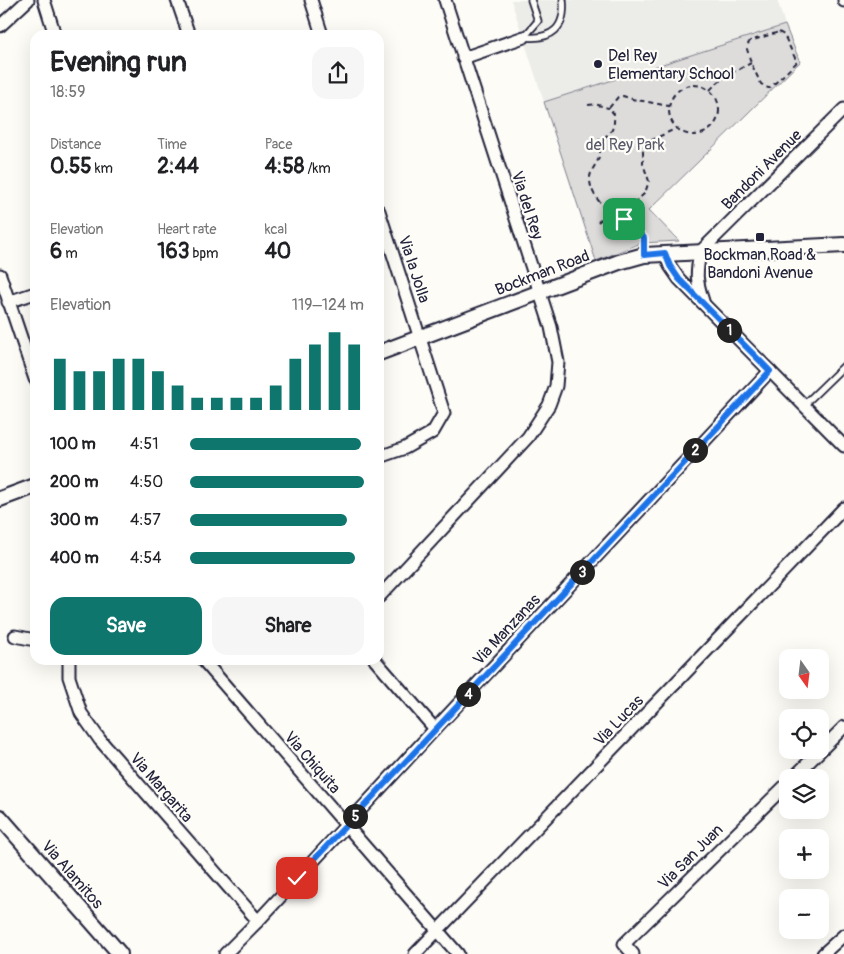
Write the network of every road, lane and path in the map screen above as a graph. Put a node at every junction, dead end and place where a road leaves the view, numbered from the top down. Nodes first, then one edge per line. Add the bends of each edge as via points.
1 (28, 0) edge
2 (44, 0) edge
3 (177, 0) edge
4 (311, 0) edge
5 (445, 0) edge
6 (531, 0) edge
7 (563, 0) edge
8 (0, 26) edge
9 (53, 30) edge
10 (187, 30) edge
11 (320, 30) edge
12 (524, 37) junction
13 (463, 58) junction
14 (751, 63) junction
15 (710, 90) junction
16 (588, 105) dead end
17 (669, 106) junction
18 (610, 108) junction
19 (844, 109) edge
20 (677, 128) junction
21 (610, 212) junction
22 (624, 219) junction
23 (598, 222) dead end
24 (384, 226) edge
25 (844, 245) edge
26 (700, 252) junction
27 (665, 253) junction
28 (644, 255) junction
29 (0, 276) edge
30 (539, 292) junction
31 (30, 295) edge
32 (8, 302) junction
33 (704, 305) junction
34 (420, 338) junction
35 (384, 352) edge
36 (30, 365) edge
37 (844, 366) edge
38 (770, 371) junction
39 (803, 406) junction
40 (844, 446) edge
41 (384, 455) edge
42 (30, 488) edge
43 (0, 499) edge
44 (844, 508) edge
45 (384, 592) edge
46 (15, 636) dead end
47 (30, 639) edge
48 (69, 665) edge
49 (207, 665) edge
50 (378, 665) edge
51 (844, 727) edge
52 (435, 730) junction
53 (802, 769) edge
54 (779, 792) edge
55 (0, 816) edge
56 (346, 826) junction
57 (258, 921) junction
58 (438, 931) junction
59 (844, 935) edge
60 (120, 954) edge
61 (226, 954) edge
62 (415, 954) edge
63 (458, 954) edge
64 (633, 954) edge
65 (823, 954) edge

1 - 8 street
2 - 9 street
3 - 10 street
4 - 11 street
5 - 13 street, Via del Rey
6 - 12 lane via 538,21
7 - 12 lane via 563,18 558,28 536,39
12 - 13 street
13 - 30 street, Via del Rey
14 - 14 path via 761,84 770,88 796,62 784,35 779,32 750,41 747,49
14 - 15 path via 728,74
15 - 17 path via 700,85 686,86 675,94
15 - 20 path via 719,104 716,124 706,133 692,136
16 - 18 path
17 - 18 path via 623,96 618,97
17 - 20 path via 670,120
18 - 21 path via 614,124 608,136 599,140 599,159 590,179 592,191
19 - 26 street, Bandoni Avenue
20 - 22 path via 650,141 643,150 643,164 649,181 645,192
21 - 22 path
21 - 23 path
22 - 28 path via 644,238
24 - 34 street, Via la Jolla
25 - 26 street, Bockman Road
26 - 27 street, Bockman Road
26 - 33 street via 696,276
27 - 28 street, Bockman Road
27 - 33 street via 679,279
28 - 30 street, Bockman Road
29 - 32 street
30 - 34 street, Bockman Road
30 - 45 street, Via del Rey via 558,362 556,386 549,405 528,437
31 - 32 street
32 - 36 street
33 - 38 street
34 - 35 street, Bockman Road
34 - 41 street, Via la Jolla via 444,413 433,432
37 - 39 lane
38 - 39 street
38 - 52 street, Via Manzanas
39 - 40 street
42 - 43 street
44 - 58 street, Via Lucas
46 - 47 street
48 - 57 street, Via Margarita via 69,677 81,713 100,740
49 - 56 street, Via Chiquita
50 - 52 street
51 - 53 street
52 - 56 street, Via Manzanas
54 - 64 street, Via San Juan via 624,944
55 - 60 street, Via Alamitos
56 - 57 street, Via Manzanas
56 - 58 street, Via Chiquita
57 - 61 street, Via Manzanas
58 - 62 street, Via Lucas
58 - 63 street, Via Chiquita
59 - 65 street

